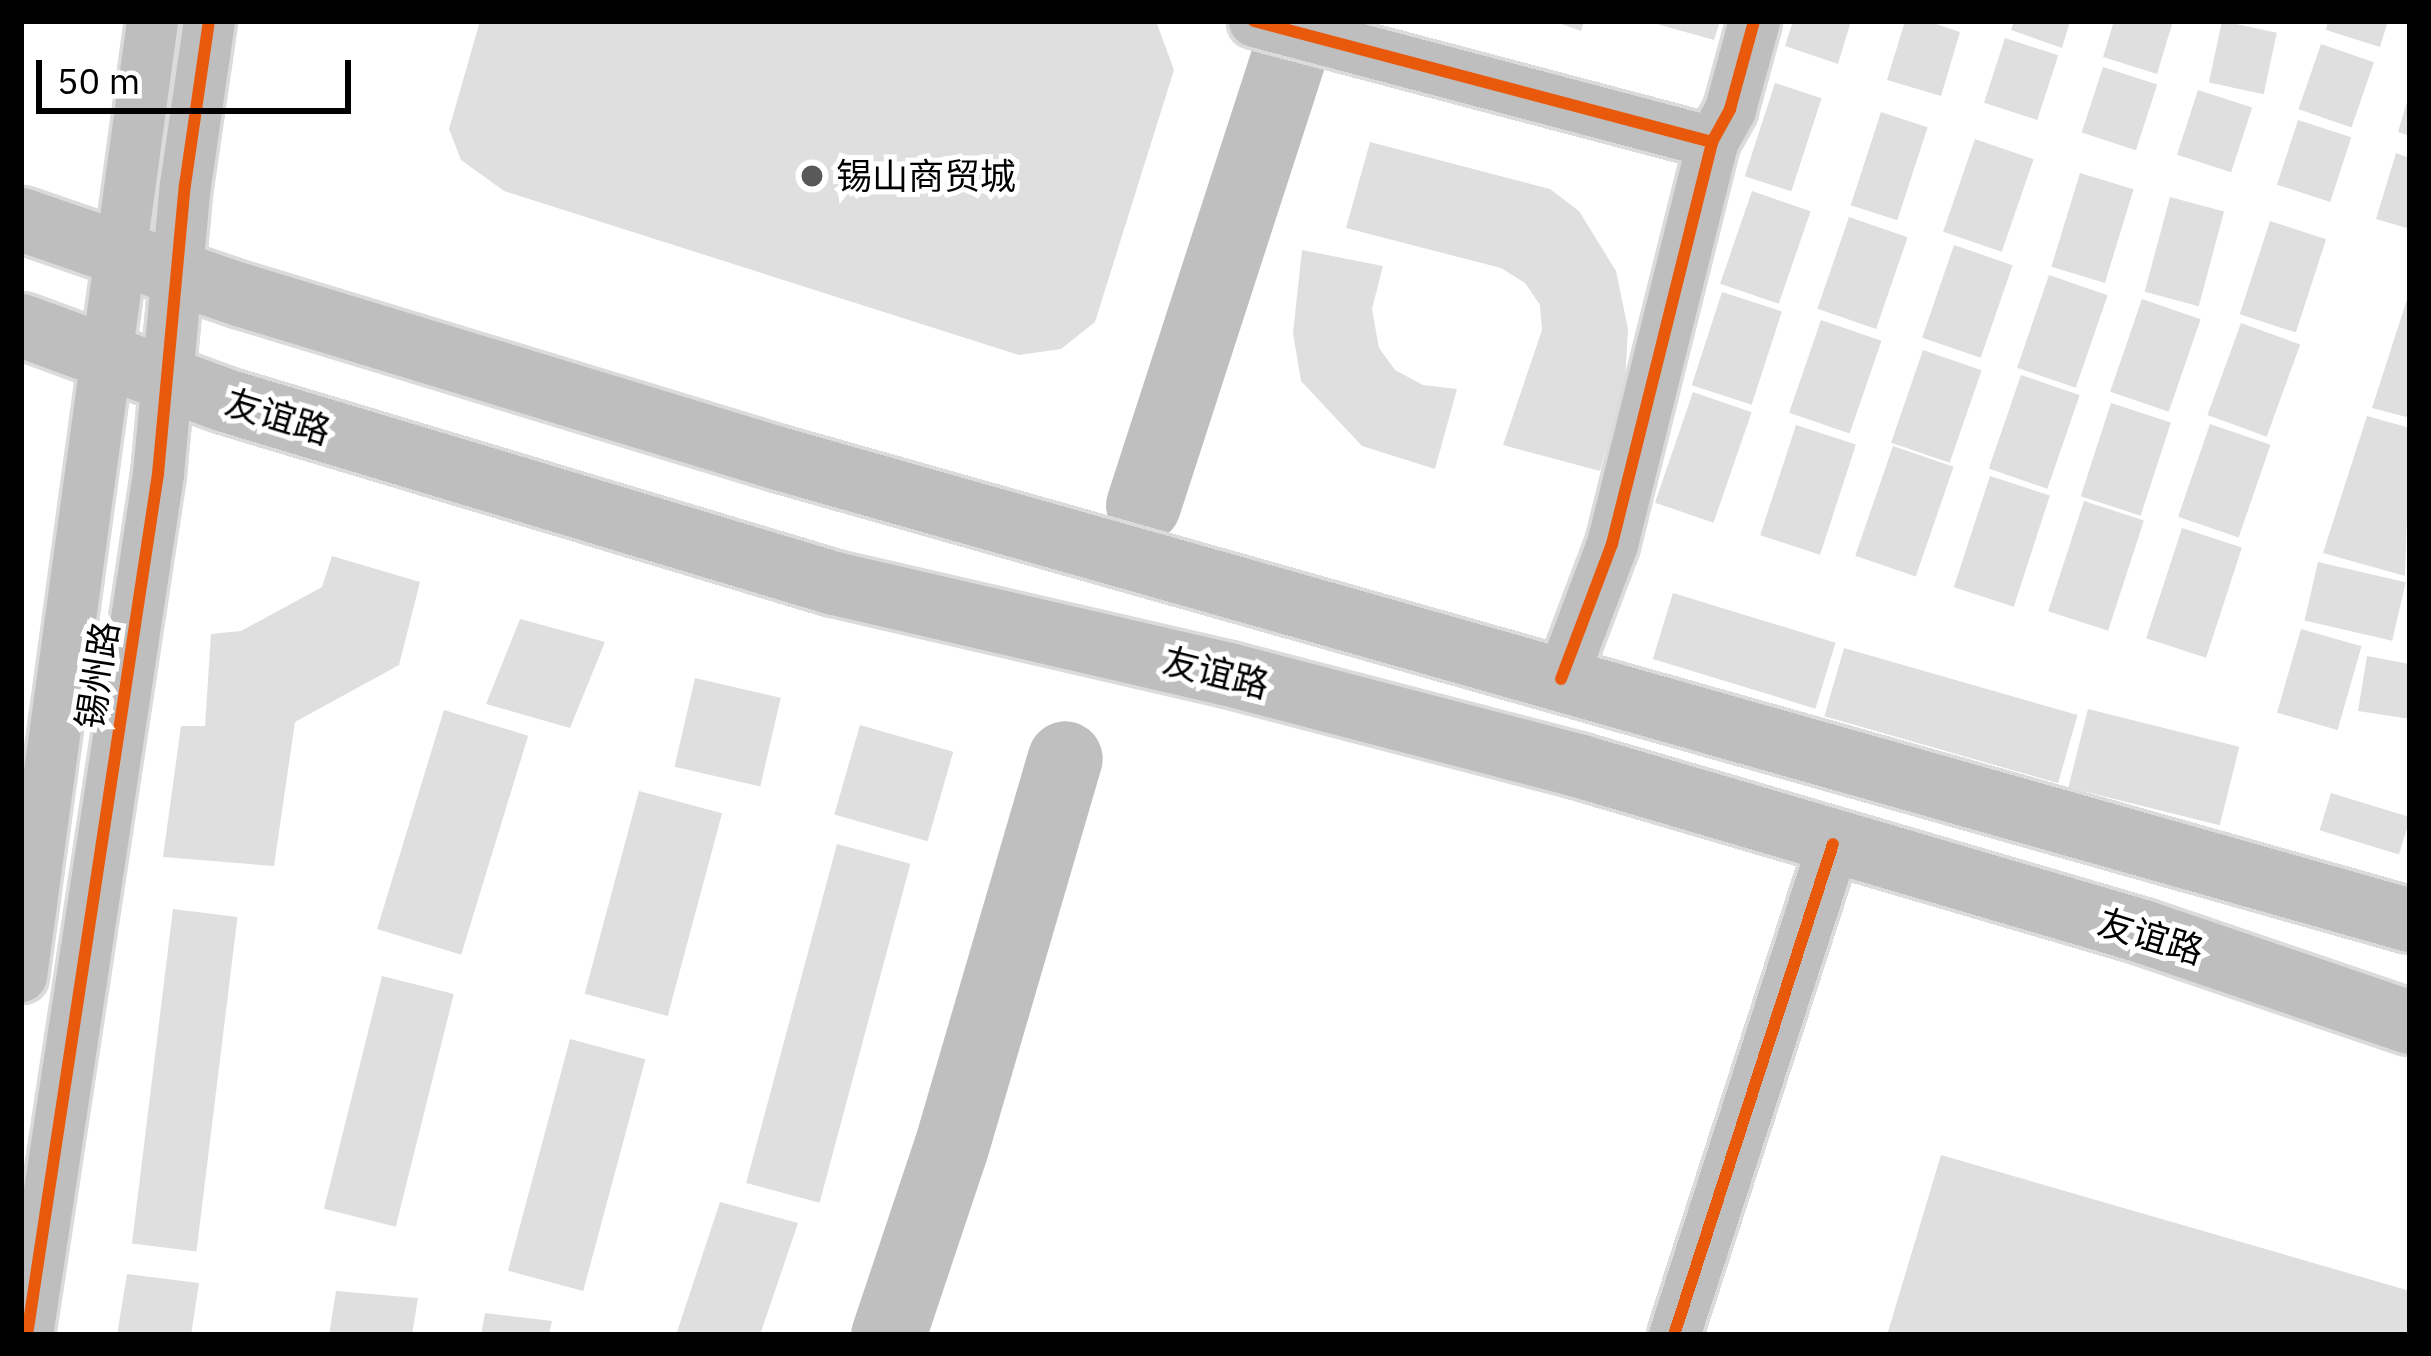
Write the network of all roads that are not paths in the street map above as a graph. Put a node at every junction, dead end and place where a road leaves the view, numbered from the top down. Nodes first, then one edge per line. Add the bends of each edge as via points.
1 (152, 21) edge
2 (208, 21) edge
3 (1254, 21) edge
4 (1754, 21) edge
5 (1712, 142) junction
6 (21, 219) edge
7 (149, 262) junction
8 (21, 325) edge
9 (109, 356) junction
10 (166, 378) junction
11 (1562, 679) junction
12 (1833, 844) junction
13 (2410, 920) edge
14 (21, 976) edge
15 (2410, 1022) edge
16 (27, 1335) edge
17 (1674, 1335) edge

1 - 7 street, 锡州路
2 - 7 street, 锡州路
3 - 5 street
4 - 5 street via 1730,109
5 - 11 street via 1612,544
6 - 7 main road
7 - 9 street, 锡州路
7 - 10 street, 锡州路
7 - 11 main road via 778,458
8 - 9 main road, 友谊路
9 - 10 main road, 友谊路
9 - 14 street, 锡州路
10 - 12 main road, 友谊路 via 834,583 1250,679 1577,765
10 - 16 street, 锡州路
11 - 13 main road
12 - 15 main road, 友谊路 via 2142,931
12 - 17 street

